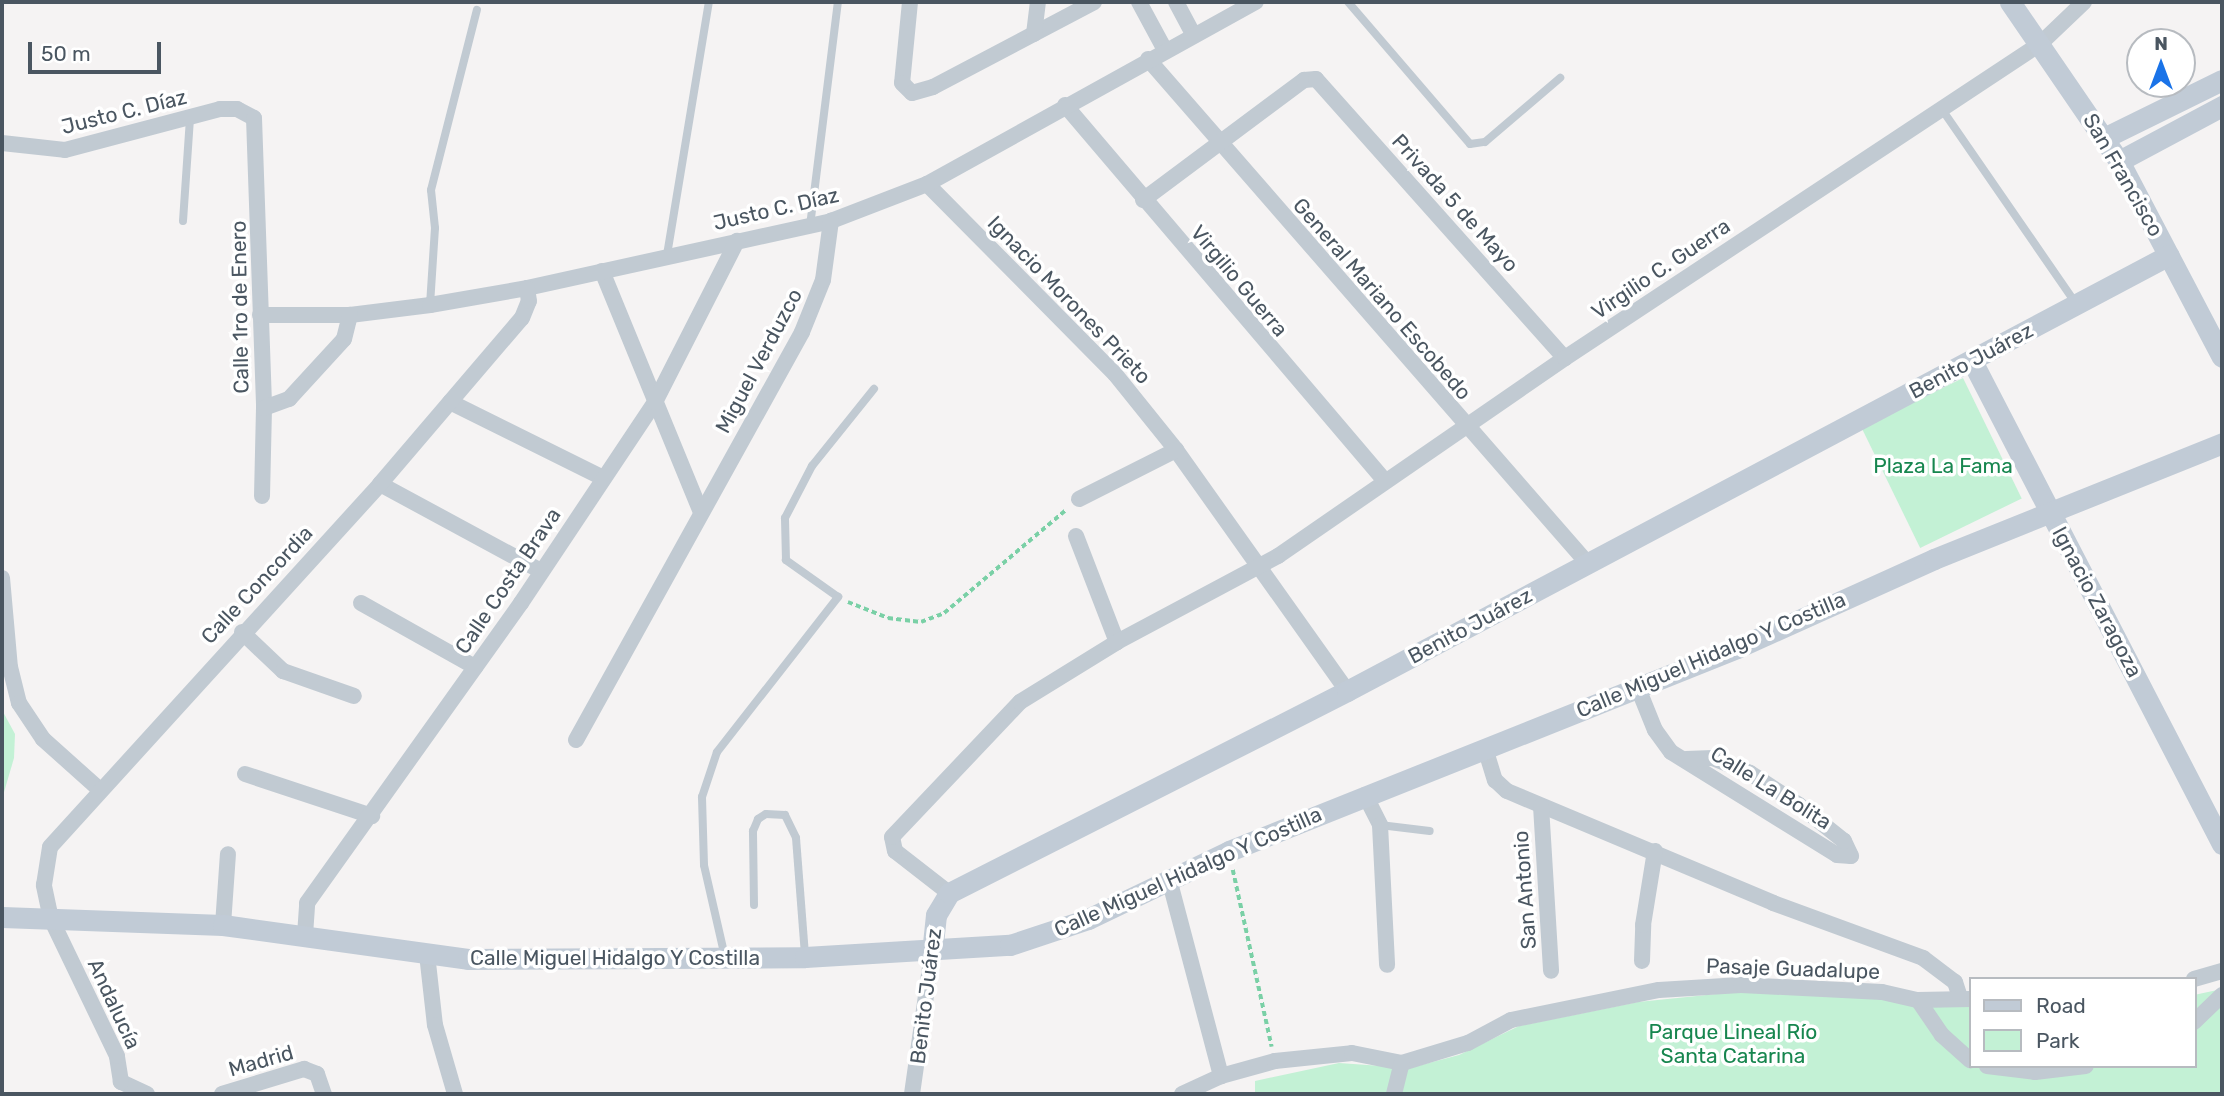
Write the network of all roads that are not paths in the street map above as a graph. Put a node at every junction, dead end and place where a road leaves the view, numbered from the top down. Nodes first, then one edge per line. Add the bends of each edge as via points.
1 (709, 2) edge
2 (838, 2) edge
3 (910, 2) edge
4 (1038, 2) edge
5 (1094, 2) edge
6 (1139, 2) edge
7 (1176, 2) edge
8 (1256, 2) edge
9 (1348, 2) edge
10 (2010, 2) edge
11 (2084, 2) edge
12 (477, 10) dead end
13 (1034, 34) junction
14 (1194, 36) junction
15 (2040, 44) junction
16 (1165, 50) junction
17 (1148, 59) junction
18 (1560, 78) dead end
19 (2222, 80) edge
20 (1065, 105) junction
21 (2222, 106) edge
22 (1941, 108) junction
23 (190, 117) junction
24 (254, 118) joint
25 (2104, 138) junction
26 (1220, 142) junction
27 (2, 143) edge
28 (2119, 161) junction
29 (927, 184) junction
30 (1143, 200) junction
31 (831, 220) junction
32 (183, 221) dead end
33 (810, 226) junction
34 (737, 242) junction
35 (667, 255) junction
36 (2169, 255) junction
37 (602, 271) junction
38 (527, 288) junction
39 (2077, 304) junction
40 (430, 305) junction
41 (260, 315) junction
42 (350, 315) junction
43 (2222, 357) edge
44 (1565, 359) junction
45 (1972, 360) junction
46 (874, 388) dead end
47 (450, 402) junction
48 (655, 402) junction
49 (264, 408) junction
50 (1465, 428) junction
51 (2222, 443) edge
52 (1176, 450) junction
53 (603, 478) junction
54 (1384, 481) junction
55 (380, 484) junction
56 (262, 496) dead end
57 (1079, 499) road end
58 (701, 512) junction
59 (2049, 513) junction
60 (1076, 536) dead end
61 (1588, 564) junction
62 (1256, 568) junction
63 (541, 571) junction
64 (2, 578) edge
65 (361, 604) dead end
66 (242, 632) junction
67 (1117, 642) junction
68 (475, 667) junction
69 (1638, 688) junction
70 (1347, 691) junction
71 (354, 696) dead end
72 (576, 740) dead end
73 (1485, 748) junction
74 (1679, 755) junction
75 (245, 774) dead end
76 (1768, 785) junction
77 (99, 789) junction
78 (1365, 795) junction
79 (1756, 804) junction
80 (1541, 806) junction
81 (372, 816) junction
82 (1380, 825) junction
83 (1430, 831) dead end
84 (2220, 832) edge
85 (1655, 851) junction
86 (228, 854) dead end
87 (1169, 878) junction
88 (949, 893) junction
89 (754, 905) dead end
90 (2, 917) edge
91 (51, 919) junction
92 (223, 925) junction
93 (304, 936) junction
94 (932, 953) junction
95 (427, 954) junction
96 (725, 957) junction
97 (806, 957) junction
98 (1642, 961) dead end
99 (1387, 965) dead end
100 (1552, 971) dead end
101 (2222, 971) edge
102 (2196, 978) edge
103 (2222, 995) edge
104 (1965, 998) edge
105 (1917, 1000) junction
106 (2196, 1020) edge
107 (1968, 1058) edge
108 (1402, 1063) junction
109 (2003, 1068) edge
110 (2069, 1068) edge
111 (1221, 1076) junction
112 (121, 1088) edge
113 (147, 1094) edge
114 (222, 1094) edge
115 (324, 1094) edge
116 (455, 1094) edge
117 (912, 1094) edge
118 (1182, 1094) edge
119 (1394, 1094) edge

1 - 35 lane
2 - 33 lane
3 - 13 street via 902,83 907,92 933,87
4 - 13 street
5 - 13 street
6 - 16 street
7 - 14 street
8 - 14 street, Justo C. Díaz
9 - 18 lane via 1470,144 1485,142
10 - 15 street, San Francisco
11 - 15 street, Virgilio C. Guerra
12 - 40 lane via 431,190 435,228
14 - 16 street, Justo C. Díaz
15 - 22 street, Virgilio C. Guerra
15 - 25 street, San Francisco
16 - 17 street, Justo C. Díaz
17 - 20 street, Justo C. Díaz
17 - 26 street, General Mariano Escobedo
19 - 25 street
20 - 29 street, Justo C. Díaz
20 - 30 street, Virgilio Guerra
21 - 28 street
22 - 39 lane
22 - 44 street, Virgilio C. Guerra
23 - 24 street, Justo C. Díaz via 237,109
23 - 27 street, Justo C. Díaz via 65,150
23 - 32 lane
24 - 41 street, Calle 1ro de Enero
25 - 28 street, San Francisco
26 - 30 street
26 - 44 street, Privada 5 de Mayo via 1312,77
26 - 50 street, General Mariano Escobedo
28 - 36 street, San Francisco
29 - 31 street, Justo C. Díaz
29 - 52 street, Ignacio Morones Prieto via 1115,374
30 - 54 street, Virgilio Guerra
31 - 33 street, Justo C. Díaz
31 - 58 street, Miguel Verduzco via 815,306
33 - 34 street, Justo C. Díaz
34 - 35 street, Justo C. Díaz
34 - 48 street, Calle Costa Brava
35 - 37 street, Justo C. Díaz
36 - 39 street, Benito Juárez
36 - 43 street, San Francisco
37 - 38 street, Justo C. Díaz
37 - 48 street
38 - 40 street, Justo C. Díaz
38 - 47 street, Calle Concordia via 529,301 522,318
39 - 45 street, Benito Juárez
40 - 42 street, Justo C. Díaz
41 - 42 street, Justo C. Díaz
41 - 49 street, Calle 1ro de Enero
42 - 49 street via 344,339 289,400
44 - 50 street, Virgilio C. Guerra
45 - 59 street, Ignacio Zaragoza
45 - 61 street, Benito Juárez
46 - 96 lane via 812,466 785,518 786,560 838,597 717,752 702,797 708,892
47 - 53 street
47 - 55 street, Calle Concordia
48 - 53 street, Calle Costa Brava
48 - 58 street
49 - 56 street, Calle 1ro de Enero
50 - 54 street, Virgilio C. Guerra
50 - 61 street, General Mariano Escobedo
51 - 59 street, Calle Miguel Hidalgo Y Costilla
52 - 57 street
52 - 62 street, Ignacio Morones Prieto
53 - 63 street, Calle Costa Brava
54 - 62 street, Virgilio C. Guerra
55 - 63 street
55 - 66 street, Calle Concordia
58 - 72 street, Miguel Verduzco
59 - 69 street, Calle Miguel Hidalgo Y Costilla
59 - 84 street, Ignacio Zaragoza
60 - 67 street
61 - 70 street, Benito Juárez
62 - 67 street
62 - 70 street, Ignacio Morones Prieto
63 - 68 street, Calle Costa Brava
64 - 77 street via 10,667 19,703 43,739
65 - 68 street
66 - 71 street via 283,671
66 - 77 street, Calle Concordia
67 - 88 street via 1020,702 977,743 890,843
68 - 81 street, Calle Costa Brava
69 - 73 street, Calle Miguel Hidalgo Y Costilla
69 - 74 street via 1655,730
70 - 88 street, Benito Juárez
73 - 78 street, Calle Miguel Hidalgo Y Costilla
73 - 80 street, Pasaje Guadalupe via 1499,786
74 - 76 street via 1713,758
74 - 79 street, Calle La Bolita
75 - 81 street
76 - 79 street
76 - 79 street, Calle La Bolita via 1844,841 1849,858
77 - 91 street, Calle Concordia via 50,847 44,885
78 - 82 street
78 - 87 street, Calle Miguel Hidalgo Y Costilla
80 - 85 street, Pasaje Guadalupe
80 - 100 street, San Antonio
81 - 93 street, Calle Costa Brava via 307,903
82 - 83 lane
82 - 99 street
85 - 98 street
85 - 104 street, Pasaje Guadalupe via 1773,903 1923,958 1955,982
86 - 92 street
87 - 94 street, Calle Miguel Hidalgo Y Costilla via 1088,919 1046,934 1010,945
87 - 111 street
88 - 94 street, Benito Juárez via 936,915
89 - 97 lane via 753,831 758,819 785,815 794,829
90 - 91 street, Calle Miguel Hidalgo Y Costilla
91 - 92 street, Calle Miguel Hidalgo Y Costilla
91 - 112 street, Andalucía via 117,1056
92 - 93 street, Calle Miguel Hidalgo Y Costilla
93 - 95 street, Calle Miguel Hidalgo Y Costilla
94 - 97 street, Calle Miguel Hidalgo Y Costilla
94 - 117 street, Benito Juárez
95 - 96 street, Calle Miguel Hidalgo Y Costilla via 535,961
95 - 116 street via 435,1024
96 - 97 street, Calle Miguel Hidalgo Y Costilla
101 - 102 street
103 - 106 street
104 - 105 street, Pasaje Guadalupe
105 - 107 street via 1942,1035
105 - 108 street, Pasaje Guadalupe via 1882,992 1754,986 1659,990 1511,1020 1468,1043
108 - 111 street, Pasaje Guadalupe via 1352,1053 1275,1061
108 - 119 street
109 - 110 street via 2035,1072
111 - 118 street, Pasaje Guadalupe
112 - 113 street, Andalucía
114 - 115 street, Madrid via 312,1070

